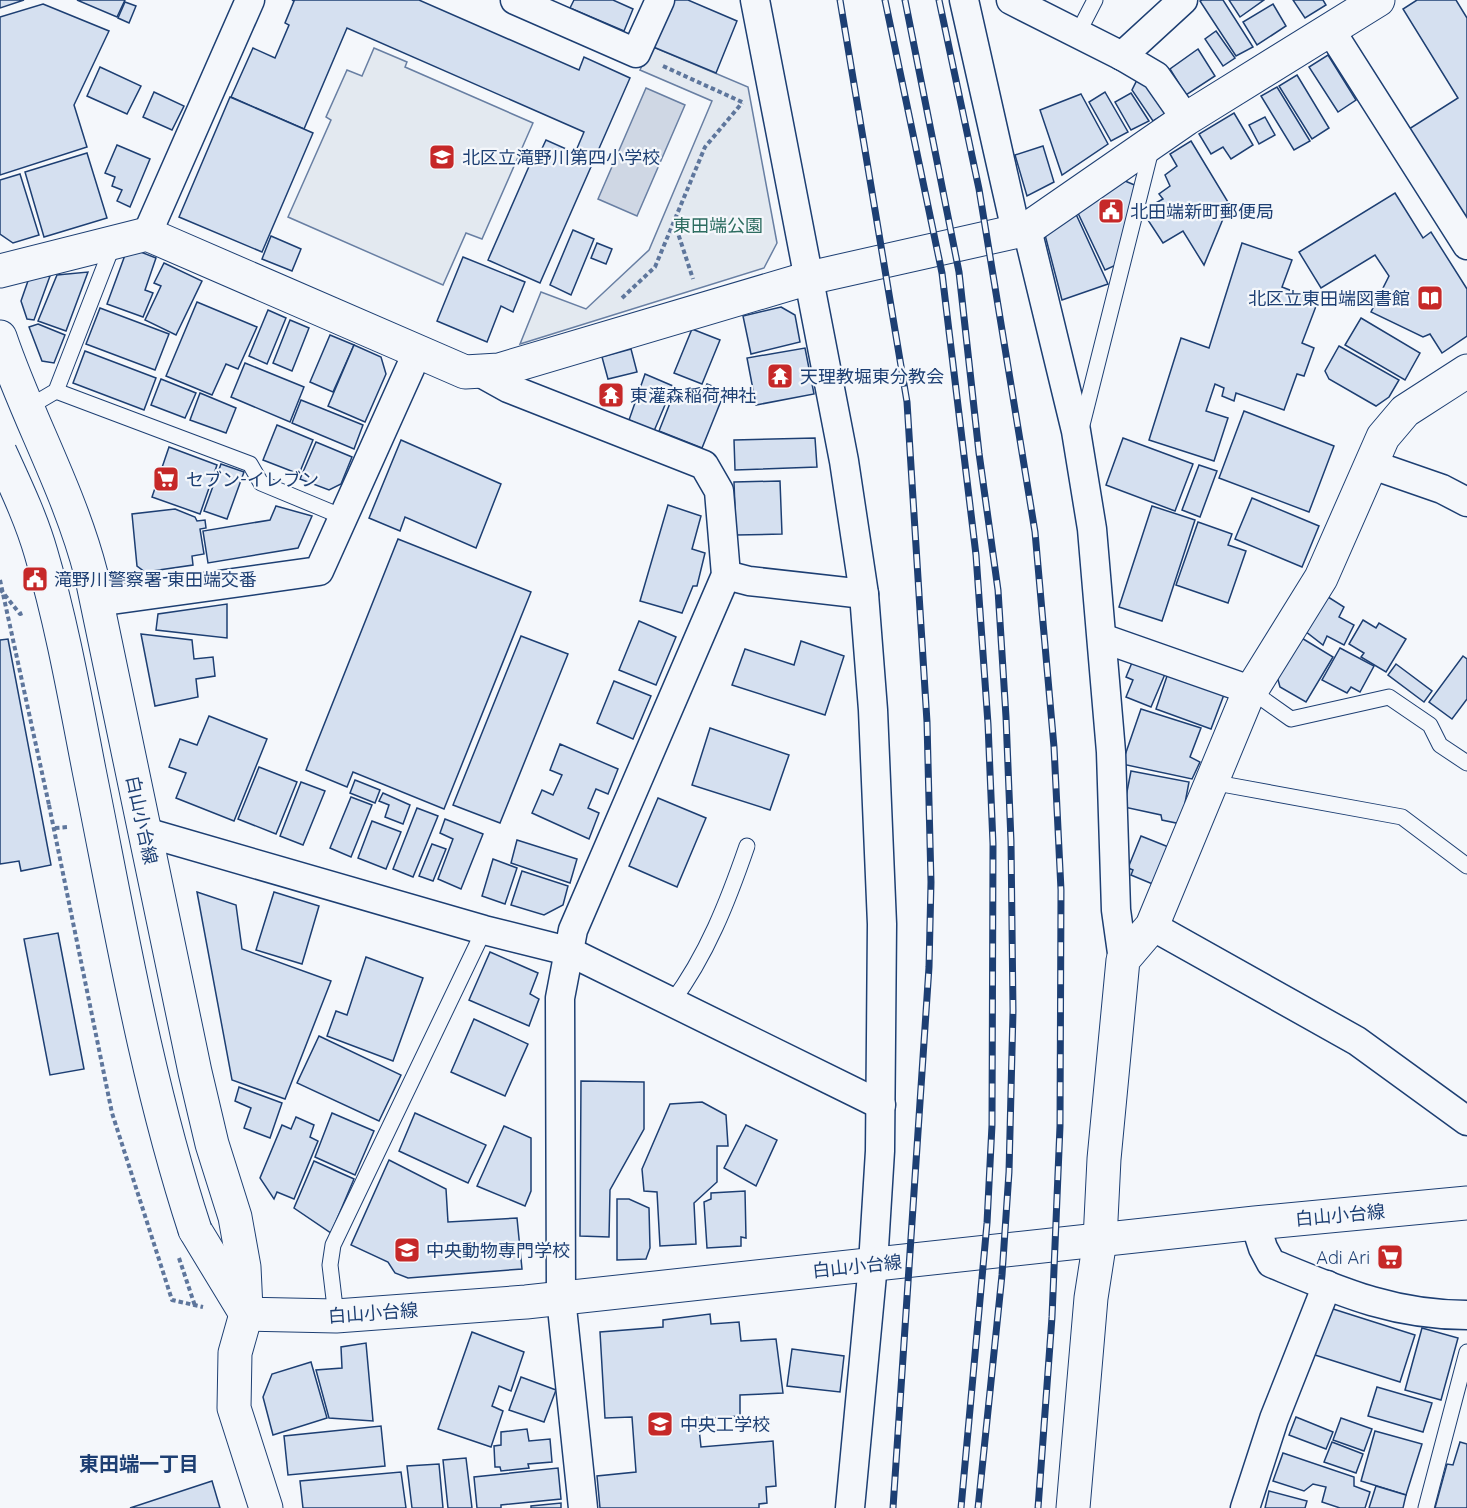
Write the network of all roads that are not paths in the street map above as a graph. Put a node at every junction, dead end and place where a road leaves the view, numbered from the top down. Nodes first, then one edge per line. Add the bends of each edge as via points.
1 (250, 0) edge
2 (515, 0) edge
3 (660, 0) edge
4 (755, 0) edge
5 (964, 0) edge
6 (1011, 0) edge
7 (1095, 0) edge
8 (1183, 0) edge
9 (1378, 0) edge
10 (1330, 31) junction
11 (1078, 33) junction
12 (1122, 56) junction
13 (1186, 119) junction
14 (1153, 143) junction
15 (1022, 230) junction
16 (147, 234) junction
17 (114, 242) junction
18 (1467, 245) edge
19 (0, 271) edge
20 (808, 278) junction
21 (0, 337) edge
22 (417, 353) junction
23 (1467, 371) edge
24 (481, 373) junction
25 (56, 391) junction
26 (27, 408) junction
27 (1078, 440) junction
28 (0, 452) edge
29 (1370, 464) junction
30 (1467, 502) edge
31 (343, 517) junction
32 (726, 575) junction
33 (864, 594) junction
34 (97, 603) junction
35 (1102, 638) junction
36 (1250, 690) junction
37 (1467, 763) edge
38 (1211, 782) junction
39 (145, 832) junction
40 (747, 846) dead end
41 (1467, 866) edge
42 (1152, 926) junction
43 (484, 930) junction
44 (568, 951) junction
45 (1123, 960) junction
46 (672, 1002) junction
47 (881, 1105) junction
48 (1467, 1121) edge
49 (1467, 1203) edge
50 (1255, 1223) junction
51 (1100, 1240) junction
52 (873, 1264) junction
53 (1327, 1286) junction
54 (561, 1298) junction
55 (246, 1314) junction
56 (1467, 1315) edge
57 (336, 1317) junction
58 (1467, 1352) edge
59 (266, 1508) edge
60 (583, 1508) edge
61 (850, 1508) edge
62 (1073, 1508) edge
63 (1245, 1508) edge
64 (1426, 1508) edge

1 - 16 street
2 - 3 street via 636,54
4 - 20 street
5 - 15 street
6 - 11 street
7 - 11 lane
8 - 12 street
9 - 10 main road
10 - 13 main road
10 - 18 street
11 - 12 street
12 - 13 street via 1156,76
13 - 14 main road
14 - 15 main road
14 - 27 lane
15 - 20 main road
15 - 27 street
16 - 17 main road
16 - 22 main road
17 - 19 main road
17 - 25 lane
20 - 24 main road
20 - 33 street via 844,461
21 - 26 main road, 白山小台線
22 - 24 main road via 465,372
22 - 31 street
23 - 29 main road via 1405,411 1394,422
24 - 32 street via 508,388 704,465 719,491
25 - 26 lane
25 - 31 lane via 250,464 261,483
26 - 34 main road, 白山小台線 via 74,515
27 - 35 street via 1092,529
28 - 55 main road, bridge via 25,505 41,552 169,1150 195,1230
29 - 30 street
29 - 36 main road via 1322,579
31 - 34 street via 319,571
32 - 33 street
32 - 44 street via 573,930
33 - 47 street via 882,924
34 - 39 main road, 白山小台線
35 - 36 street
35 - 45 street via 1111,752 1116,910
36 - 37 lane via 1291,719 1389,697 1430,725 1440,745
36 - 38 main road
38 - 41 lane via 1402,817
38 - 42 main road
39 - 43 street
39 - 55 main road, 白山小台線 via 198,1083 235,1217 244,1267
40 - 46 lane via 724,912
42 - 45 main road
42 - 48 street via 1357,1041
43 - 44 street
43 - 57 lane via 333,1245 330,1264
44 - 46 street
44 - 54 street via 560,998
45 - 51 main road
46 - 47 street
47 - 52 street
49 - 50 main road, 白山小台線
50 - 51 main road, 白山小台線
50 - 53 street via 1271,1263
51 - 52 main road, 白山小台線
51 - 62 main road via 1091,1298
52 - 54 main road, 白山小台線
52 - 61 street
53 - 56 street via 1390,1308
53 - 63 street via 1301,1364 1274,1419
54 - 57 main road, 白山小台線
54 - 60 street
55 - 57 main road, 白山小台線
55 - 59 main road via 235,1353 234,1408
58 - 64 lane

